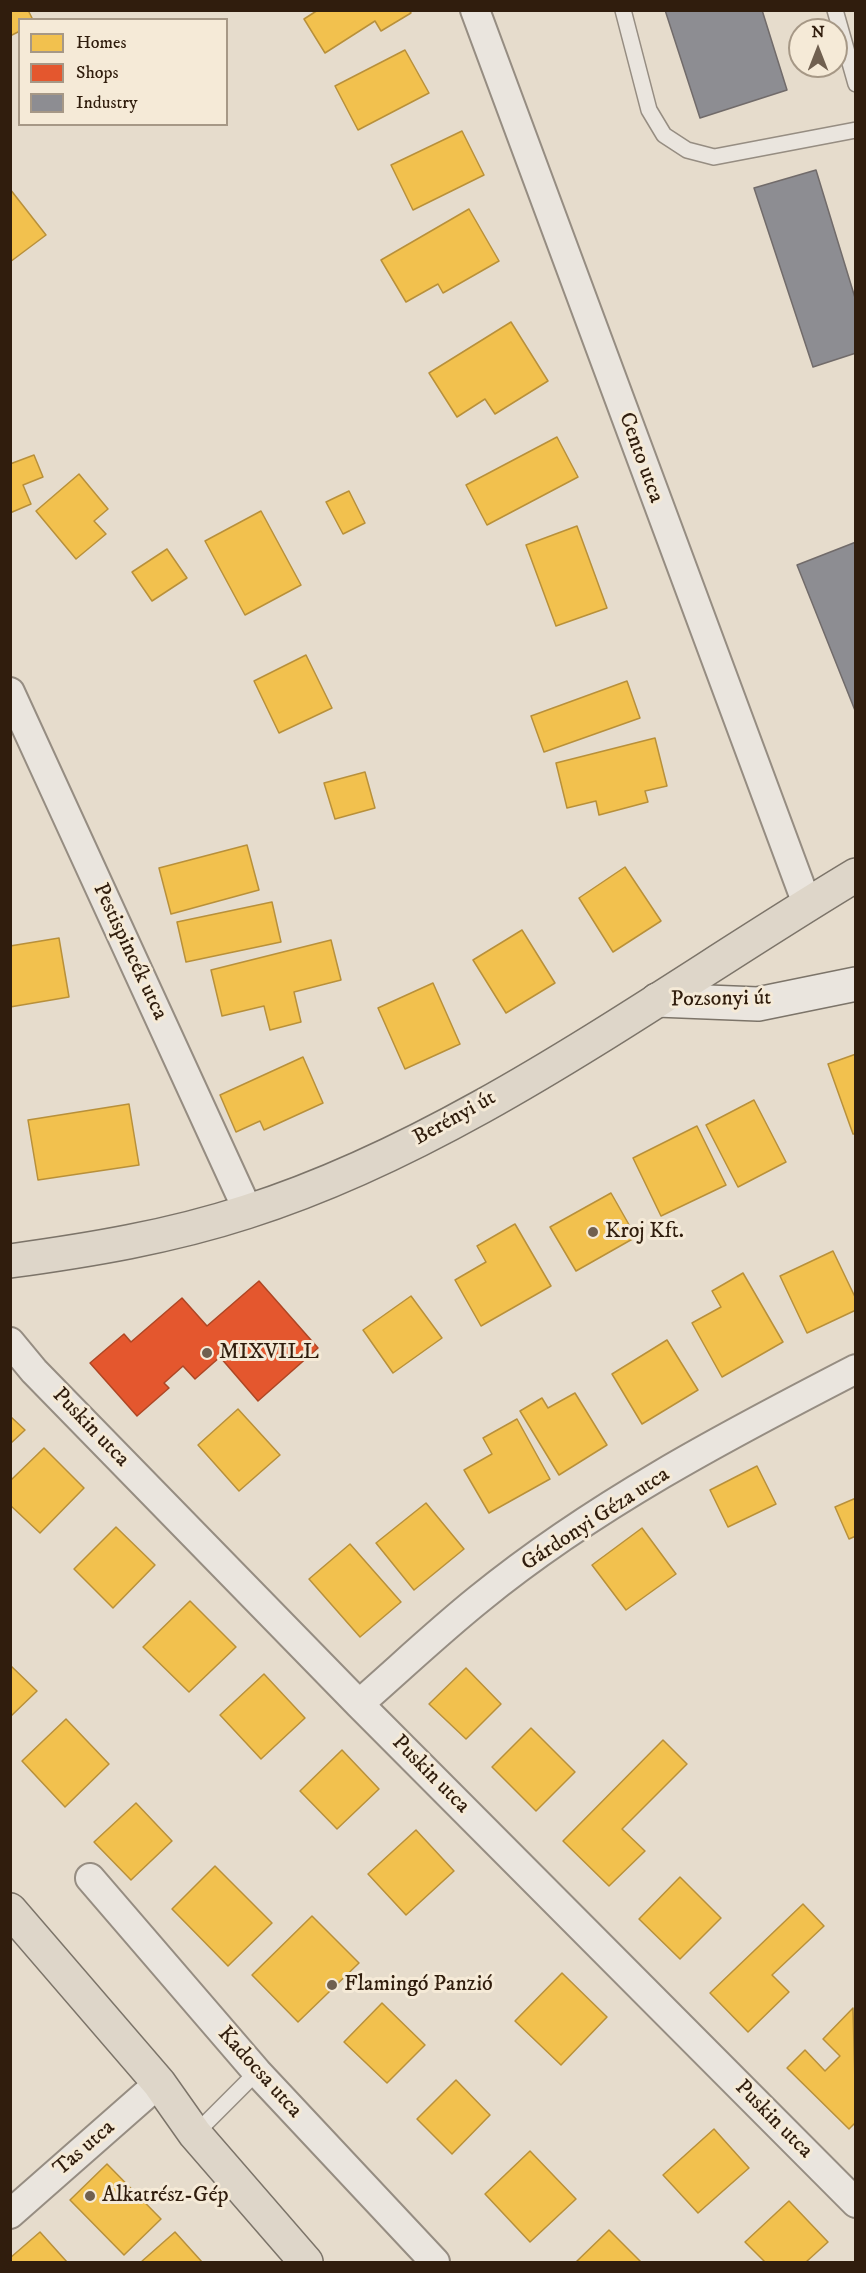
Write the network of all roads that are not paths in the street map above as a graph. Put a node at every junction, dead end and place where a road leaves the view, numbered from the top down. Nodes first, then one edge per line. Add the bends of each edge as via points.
1 (475, 10) edge
2 (623, 10) edge
3 (835, 10) edge
4 (855, 84) edge
5 (855, 130) edge
6 (10, 692) edge
7 (855, 875) edge
8 (807, 904) junction
9 (855, 984) edge
10 (657, 1000) junction
11 (248, 1212) junction
12 (10, 1261) edge
13 (10, 1342) edge
14 (855, 1369) edge
15 (359, 1704) junction
16 (90, 1878) dead end
17 (10, 1910) edge
18 (257, 2072) junction
19 (159, 2084) junction
20 (195, 2134) junction
21 (855, 2203) edge
22 (10, 2214) edge
23 (306, 2262) edge
24 (435, 2262) edge

1 - 8 street, Cento utca
2 - 5 lane via 649,110 664,135 687,150 714,157
3 - 4 lane
6 - 11 street, Pestispincék utca
7 - 8 main road, Berényi út
8 - 10 main road, Berényi út
9 - 10 street, Pozsonyi út via 758,1004
10 - 11 main road, Berényi út via 397,1151
11 - 12 main road, Berényi út via 99,1249
13 - 15 street, Puskin utca
14 - 15 street, Gárdonyi Géza utca via 691,1458 555,1544 479,1598
15 - 21 street, Puskin utca
16 - 18 street, Kadocsa utca
17 - 19 main road
18 - 20 lane
18 - 24 street, Kadocsa utca
19 - 20 main road
19 - 22 street, Tas utca
20 - 23 main road

